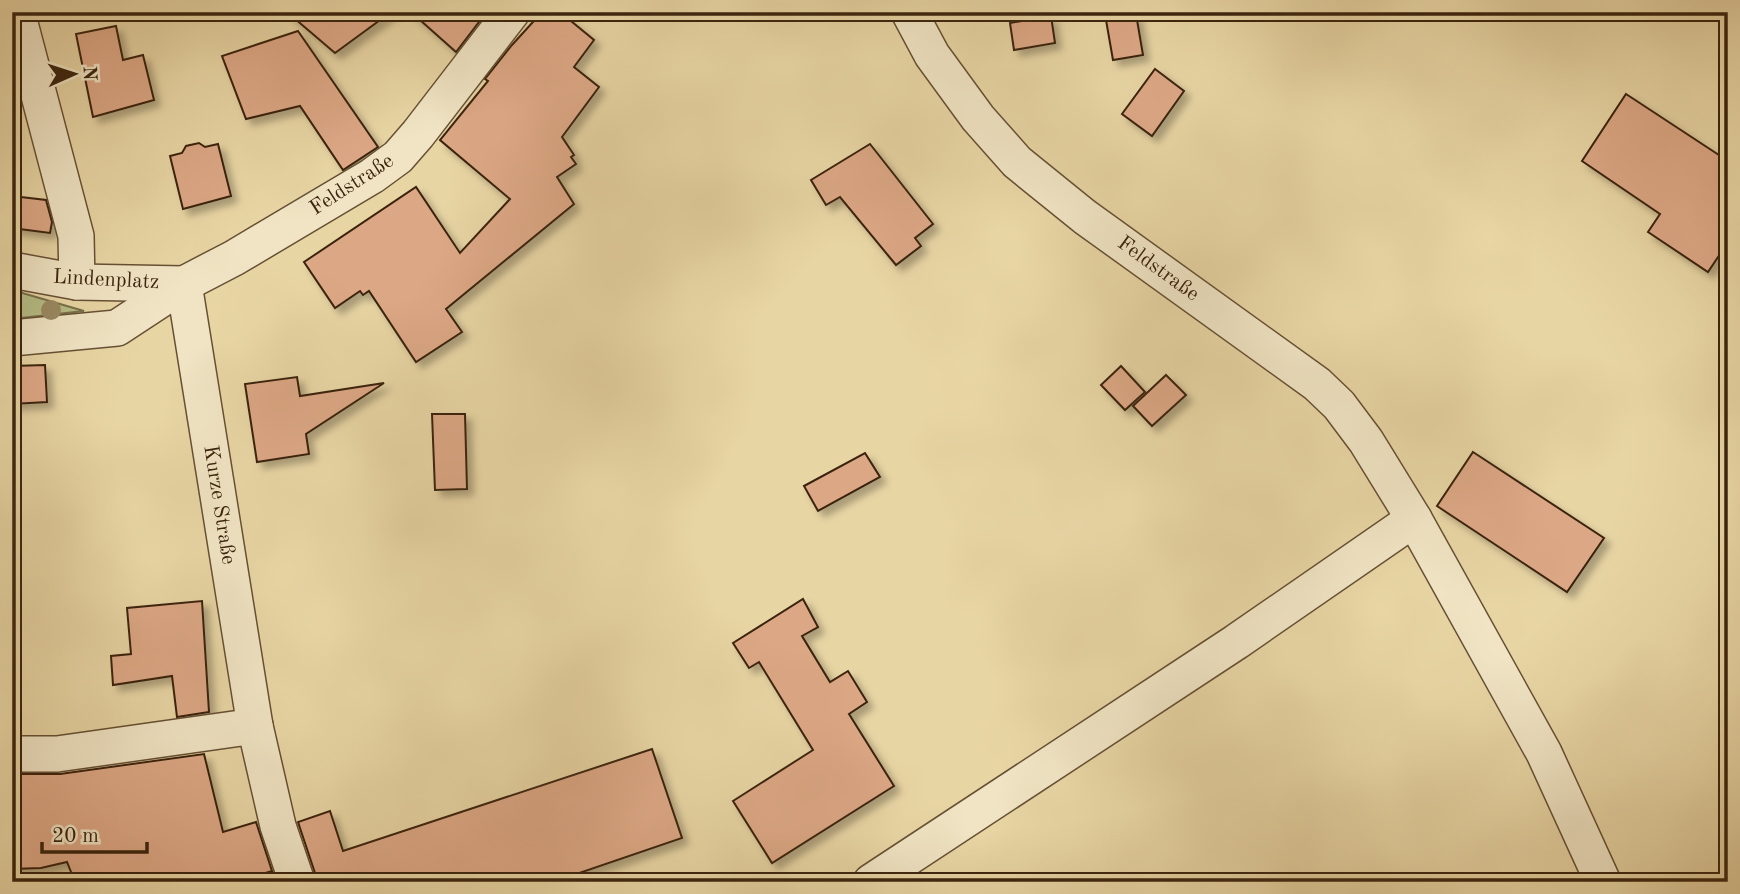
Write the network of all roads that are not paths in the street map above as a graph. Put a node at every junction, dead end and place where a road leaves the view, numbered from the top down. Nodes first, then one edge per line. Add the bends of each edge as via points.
1 (17, 12) edge
2 (512, 12) edge
3 (909, 12) edge
4 (12, 270) edge
5 (77, 282) junction
6 (184, 284) junction
7 (12, 338) edge
8 (1414, 519) junction
9 (255, 726) junction
10 (12, 754) edge
11 (297, 882) edge
12 (871, 882) edge
13 (1603, 882) edge

1 - 5 street via 76,236
2 - 6 street, Feldstraße via 398,157
3 - 8 street, Feldstraße via 932,55 1017,162 1085,217 1318,385 1366,441
4 - 5 street, Lindenplatz
5 - 6 street, Lindenplatz
6 - 7 street, Lindenplatz via 117,328
6 - 9 street, Kurze Straße
8 - 12 street
8 - 13 street, Feldstraße via 1544,753
9 - 10 street via 57,754
9 - 11 street, Kurze Straße via 278,826

